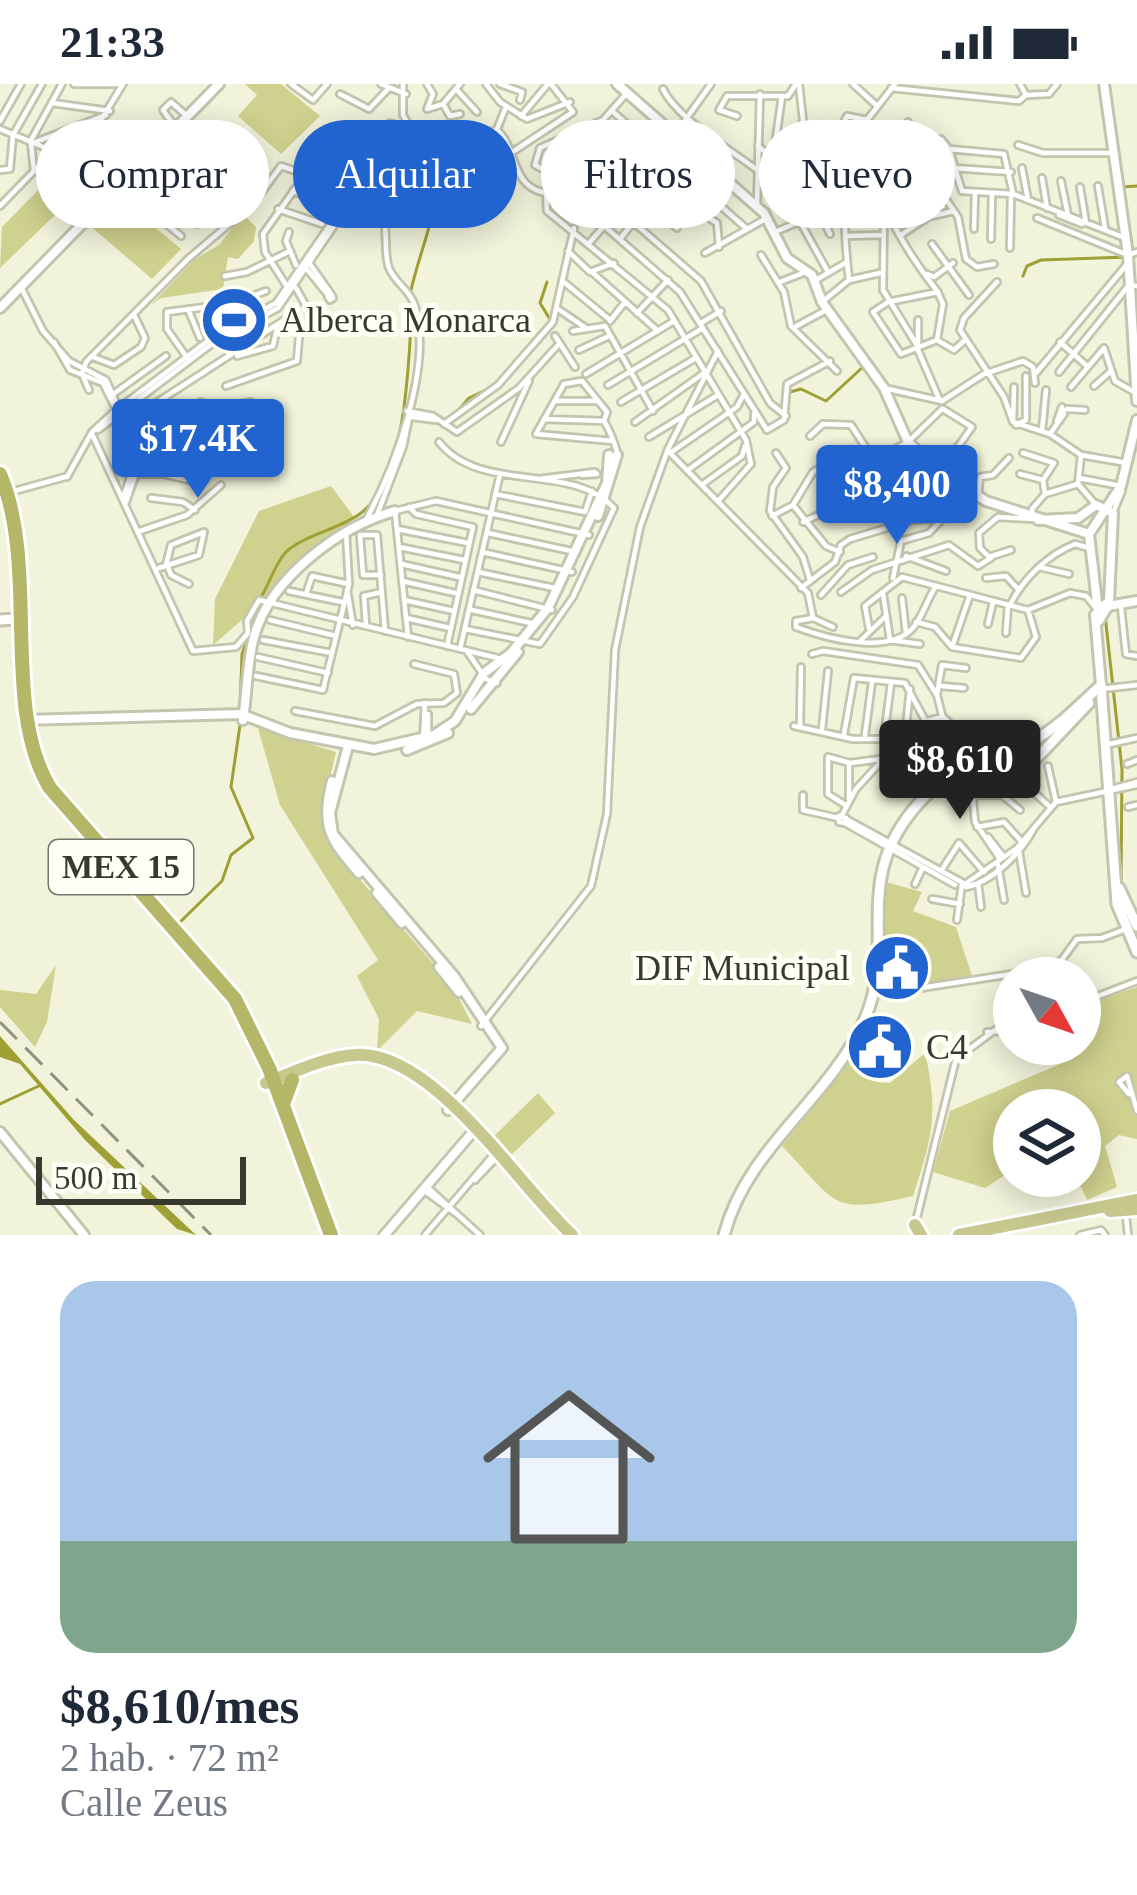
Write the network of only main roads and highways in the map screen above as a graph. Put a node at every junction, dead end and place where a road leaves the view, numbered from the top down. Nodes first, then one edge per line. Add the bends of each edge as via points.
1 (0, 474) edge
2 (4, 493) edge
3 (8, 618) edge
4 (1076, 715) junction
5 (1054, 728) junction
6 (1104, 732) junction
7 (1052, 744) junction
8 (966, 769) junction
9 (1131, 927) edge
10 (1137, 952) edge
11 (291, 1077) junction
12 (271, 1081) junction
13 (283, 1104) junction
14 (1137, 1204) edge
15 (1087, 1210) junction
16 (328, 1234) edge
17 (568, 1235) edge
18 (726, 1235) edge
19 (958, 1235) edge
20 (990, 1235) edge

1 - 2 highway, MEX 15
2 - 3 highway, MEX 15
3 - 12 highway, MEX 15 via 21,720 39,773 228,989
3 - 12 highway, MEX 15 via 15,731 28,770 229,1000
4 - 5 main road
4 - 6 main road via 1095,718
4 - 6 main road via 1107,687
4 - 7 main road
5 - 7 main road
5 - 8 main road
6 - 9 main road via 1114,743 1120,897
7 - 8 main road via 1026,765
8 - 18 main road via 925,796 893,845 874,902 877,985 857,1034 746,1177
9 - 10 main road
11 - 12 highway
11 - 13 highway
11 - 17 main road via 347,1060 379,1060 413,1076 450,1104
12 - 13 highway, MEX 15
12 - 16 highway, MEX 15
13 - 16 highway, MEX 15
14 - 15 main road
14 - 15 main road
15 - 19 main road
15 - 20 main road

